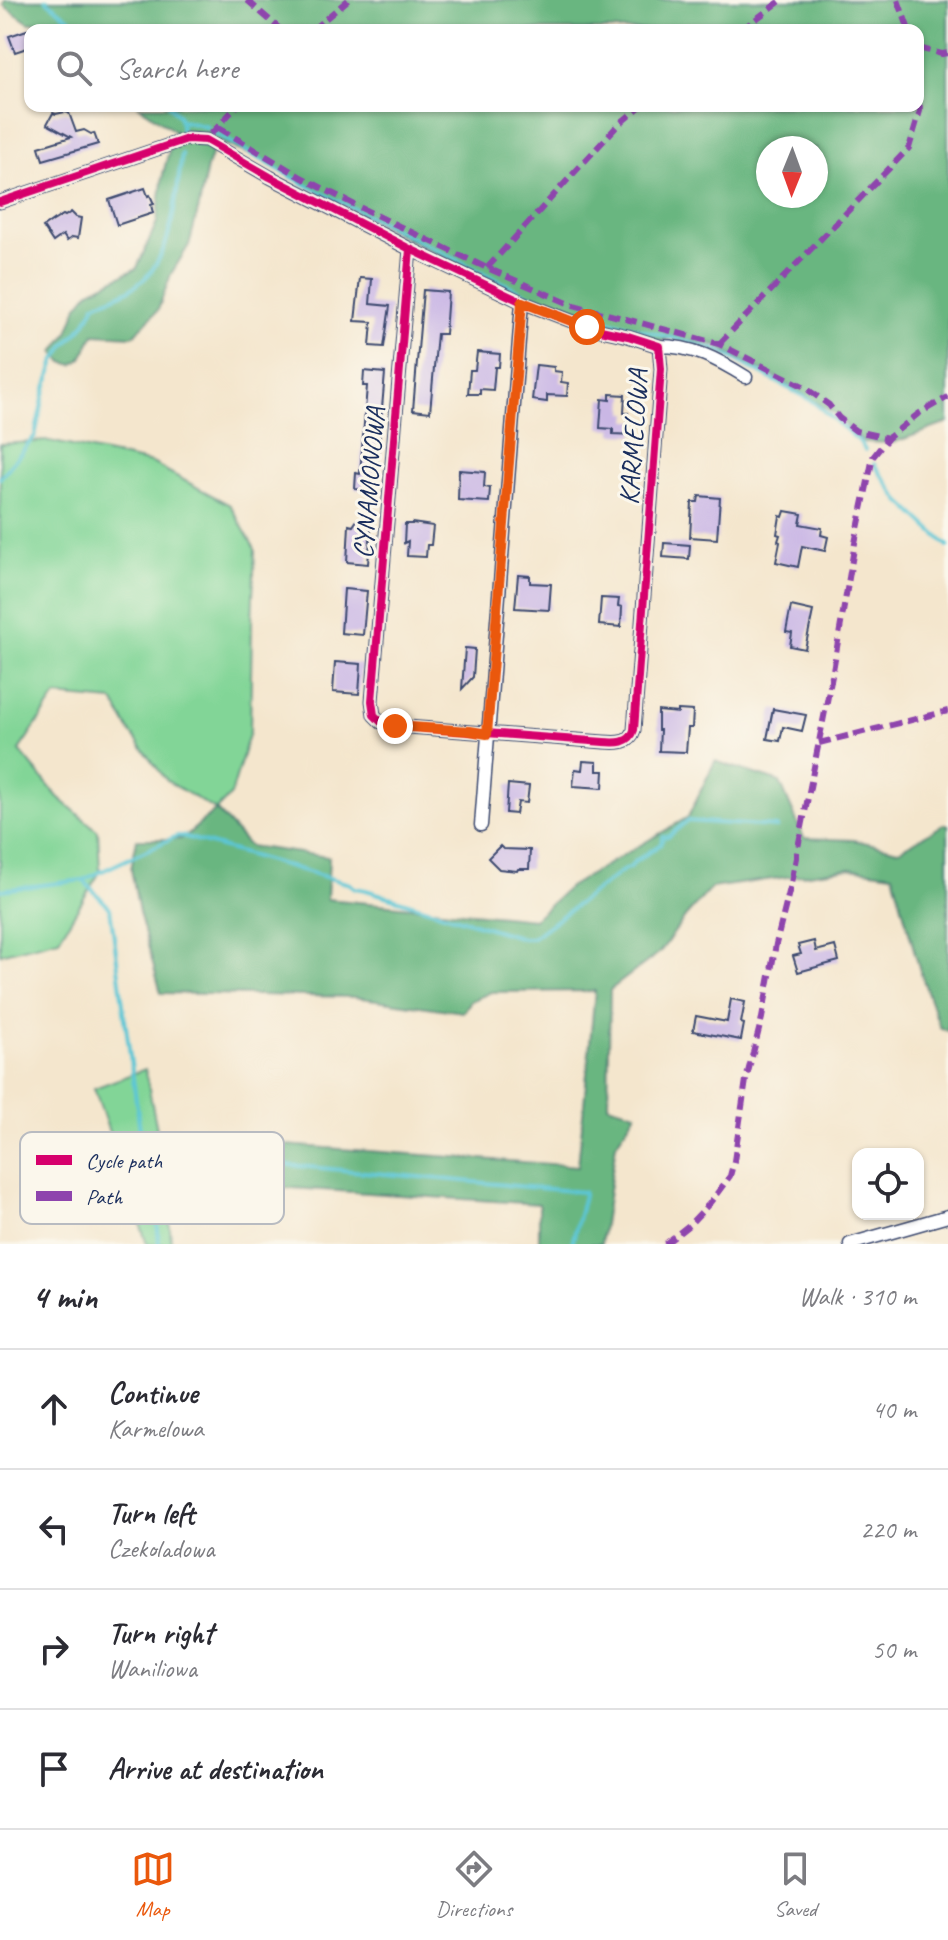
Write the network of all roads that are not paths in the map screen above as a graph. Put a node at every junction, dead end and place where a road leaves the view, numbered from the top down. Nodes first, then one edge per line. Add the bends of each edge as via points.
1 (0, 202) edge
2 (410, 249) junction
3 (522, 302) junction
4 (659, 346) junction
5 (746, 377) dead end
6 (487, 734) junction
7 (481, 825) dead end
8 (948, 1216) edge
9 (850, 1244) edge

1 - 2 street, KARMELOWA via 187,139 206,140
2 - 3 street, KARMELOWA
2 - 6 street, CYNAMONOWA via 372,708 377,720 395,726
3 - 4 street, KARMELOWA
3 - 6 street
4 - 5 street via 713,357
4 - 6 street, KARMELOWA via 632,736 618,743
6 - 7 street
8 - 9 street

